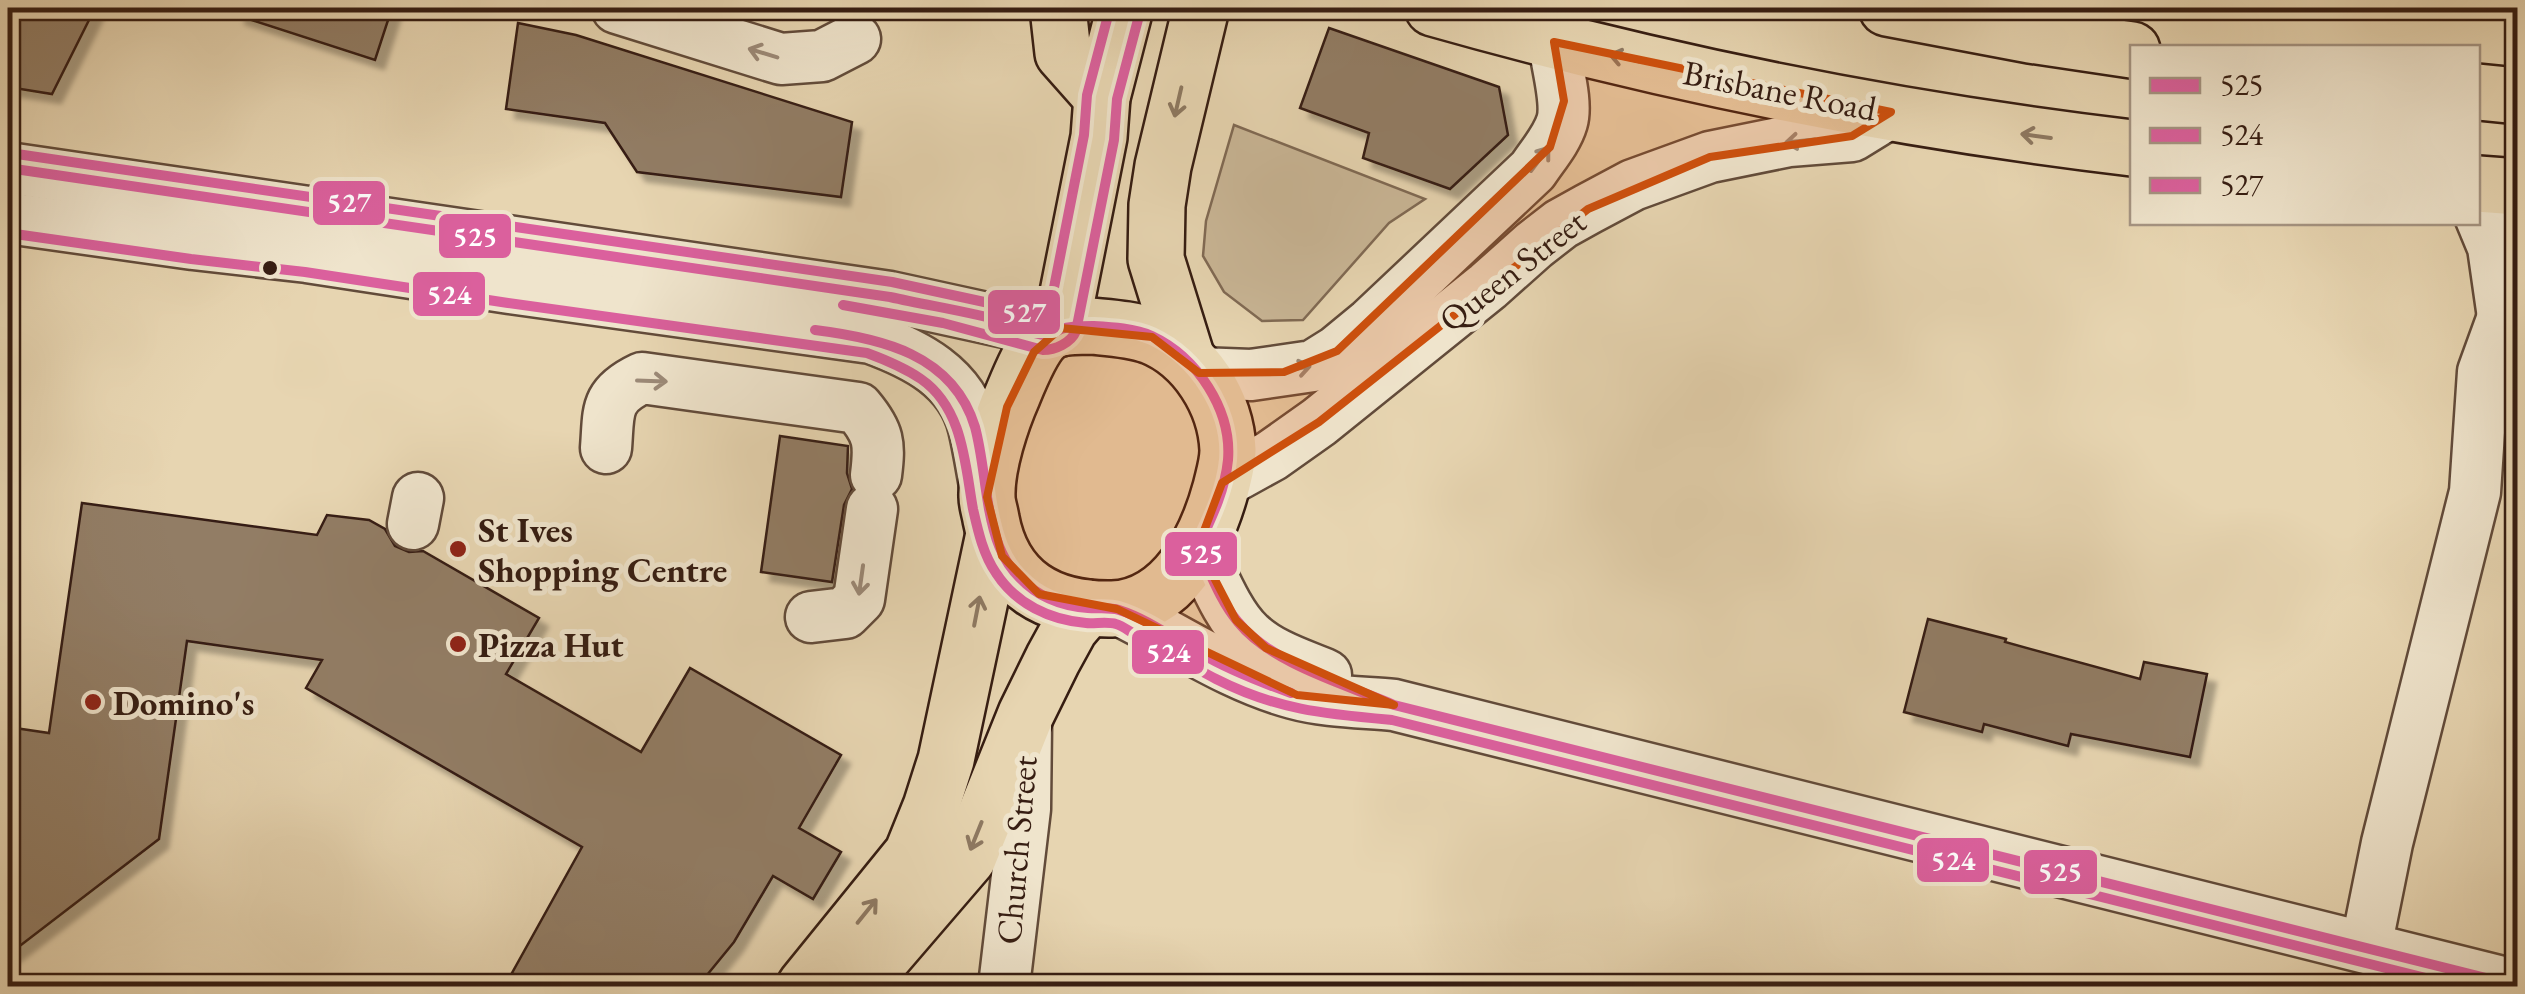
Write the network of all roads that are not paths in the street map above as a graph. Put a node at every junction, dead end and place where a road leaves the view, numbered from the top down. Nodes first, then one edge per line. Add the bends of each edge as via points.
1 (617, 8) edge
2 (1058, 8) edge
3 (1125, 8) edge
4 (1200, 8) edge
5 (1434, 8) edge
6 (1886, 8) edge
7 (855, 39) dead end
8 (1554, 42) junction
9 (2130, 50) edge
10 (2480, 92) edge
11 (2518, 96) edge
12 (1102, 97) junction
13 (1891, 112) junction
14 (2130, 148) edge
15 (8, 168) edge
16 (2480, 184) edge
17 (2518, 188) edge
18 (2480, 215) edge
19 (8, 218) edge
20 (310, 234) junction
21 (2510, 318) edge
22 (1054, 331) junction
23 (1193, 366) junction
24 (606, 448) dead end
25 (1222, 483) junction
26 (2496, 496) edge
27 (990, 515) junction
28 (1198, 547) junction
29 (1102, 609) junction
30 (811, 617) dead end
31 (1394, 705) junction
32 (1026, 714) junction
33 (2366, 947) junction
34 (2412, 973) edge
35 (805, 986) edge
36 (858, 986) edge
37 (1004, 986) edge
38 (2518, 986) edge

7 -> 1 street via 822,56 781,58
2 - 12 main road via 1063,53
3 - 12 main road
4 -> 23 main road via 1163,166 1154,242
5 - 8 main road, Brisbane Road
6 - 9 main road
13 -> 8 main road, Brisbane Road
23 -> 8 street, Queen Street via 1251,375 1313,366 1371,322 1550,147 1564,101
10 - 11 main road
12 - 22 main road via 1099,137
14 -> 13 main road, Brisbane Road
13 -> 25 street, Queen Street via 1852,136 1710,157 1588,209 1534,245 1319,422
15 - 20 street
16 - 17 main road
18 - 21 street
19 - 20 street via 194,244
20 - 22 street via 890,297
20 - 27 street via 510,288 871,338 902,349 926,362 965,402
21 - 26 street via 2483,372
22 - 23 main road via 1121,328 1152,337
22 - 27 main road via 1007,406 994,447
23 - 25 main road via 1215,398 1225,429
24 -> 30 street via 609,404 625,385 642,378 858,408 880,446 859,599 845,612
25 - 28 main road
26 - 33 street via 2386,843
27 - 29 main road via 1002,556 1029,587 1056,603
35 -> 27 main road via 912,854 932,807
28 - 29 main road via 1168,586 1144,602
28 - 31 street via 1250,636
29 - 31 street via 1297,695
29 - 32 main road via 1070,628
31 - 33 street
32 -> 36 main road via 968,858
32 - 37 street, Church Street via 1025,809
33 - 34 street
34 - 38 street

